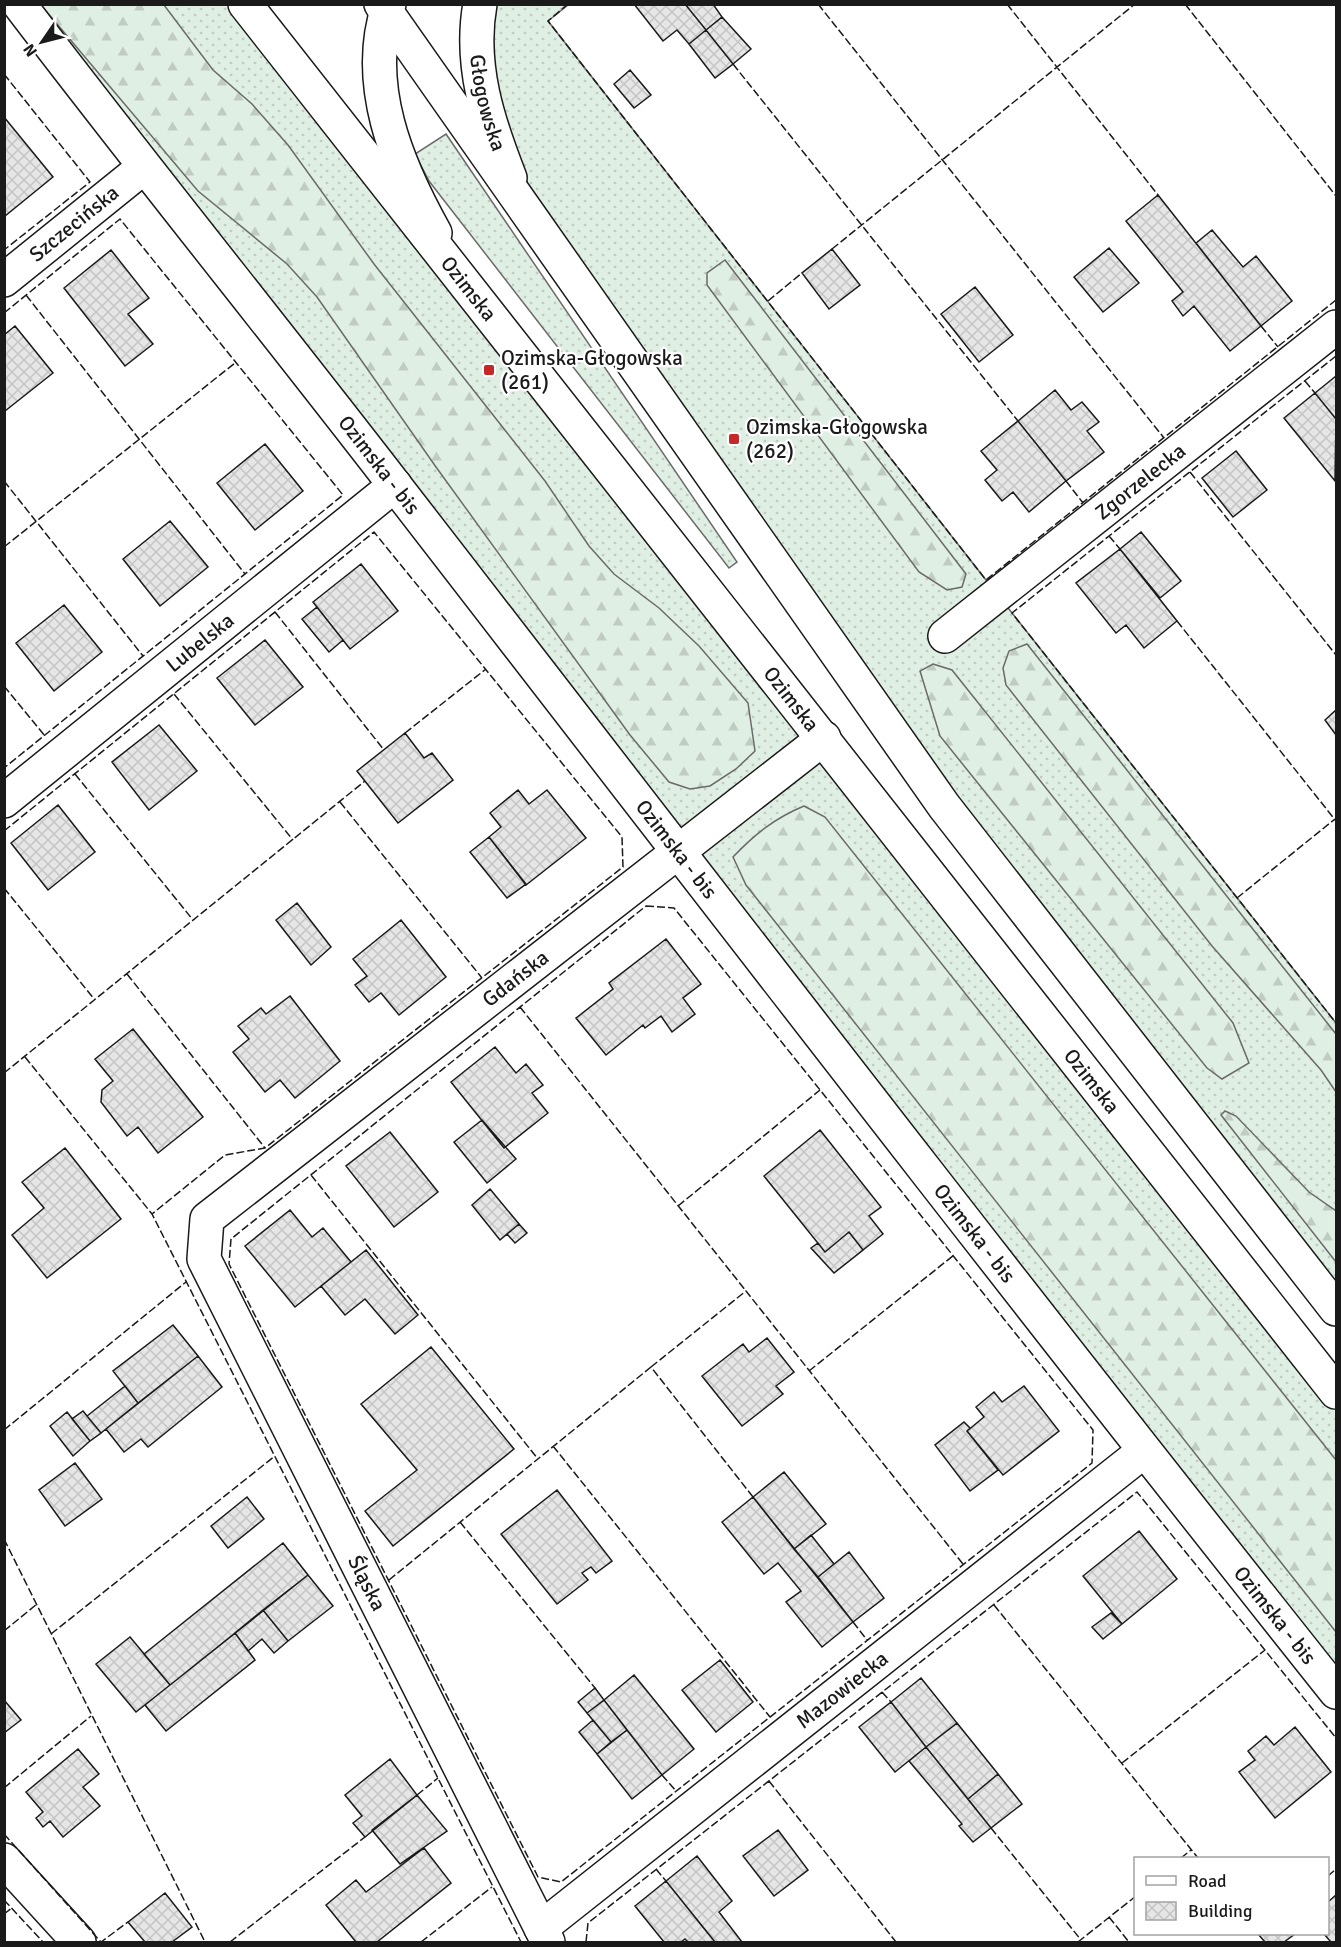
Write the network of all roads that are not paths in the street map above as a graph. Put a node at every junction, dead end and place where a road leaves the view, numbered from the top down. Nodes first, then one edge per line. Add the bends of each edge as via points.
1 (19, 4) edge
2 (245, 4) edge
3 (480, 4) edge
4 (386, 7) edge
5 (144, 167) junction
6 (518, 199) junction
7 (459, 274) junction
8 (4, 280) edge
9 (1336, 327) edge
10 (395, 484) junction
11 (945, 636) dead end
12 (824, 738) junction
13 (4, 801) edge
14 (676, 852) junction
15 (207, 1220) joint
16 (1336, 1309) edge
17 (1336, 1392) edge
18 (1144, 1451) junction
19 (1336, 1692) edge
20 (4, 1860) edge
21 (545, 1935) edge
22 (80, 1942) edge

1 - 5 street, Ozimska - bis
2 - 7 street, Ozimska
3 - 6 street, Głogowska via 477,64 486,111
4 - 6 street
4 - 7 street via 379,57 380,94 412,188
5 - 8 street, Szczecińska
5 - 10 street, Ozimska - bis
6 - 16 street via 944,806
7 - 12 street, Ozimska
9 - 11 street, Zgorzelecka
10 - 13 street, Lubelska
10 - 14 street, Ozimska - bis
12 - 14 street, Gdańska
12 - 17 street, Ozimska
14 - 15 street, Gdańska
14 - 18 street, Ozimska - bis
15 - 21 street, Śląska via 204,1259
18 - 19 street, Ozimska - bis
18 - 21 street, Mazowiecka
20 - 22 street

